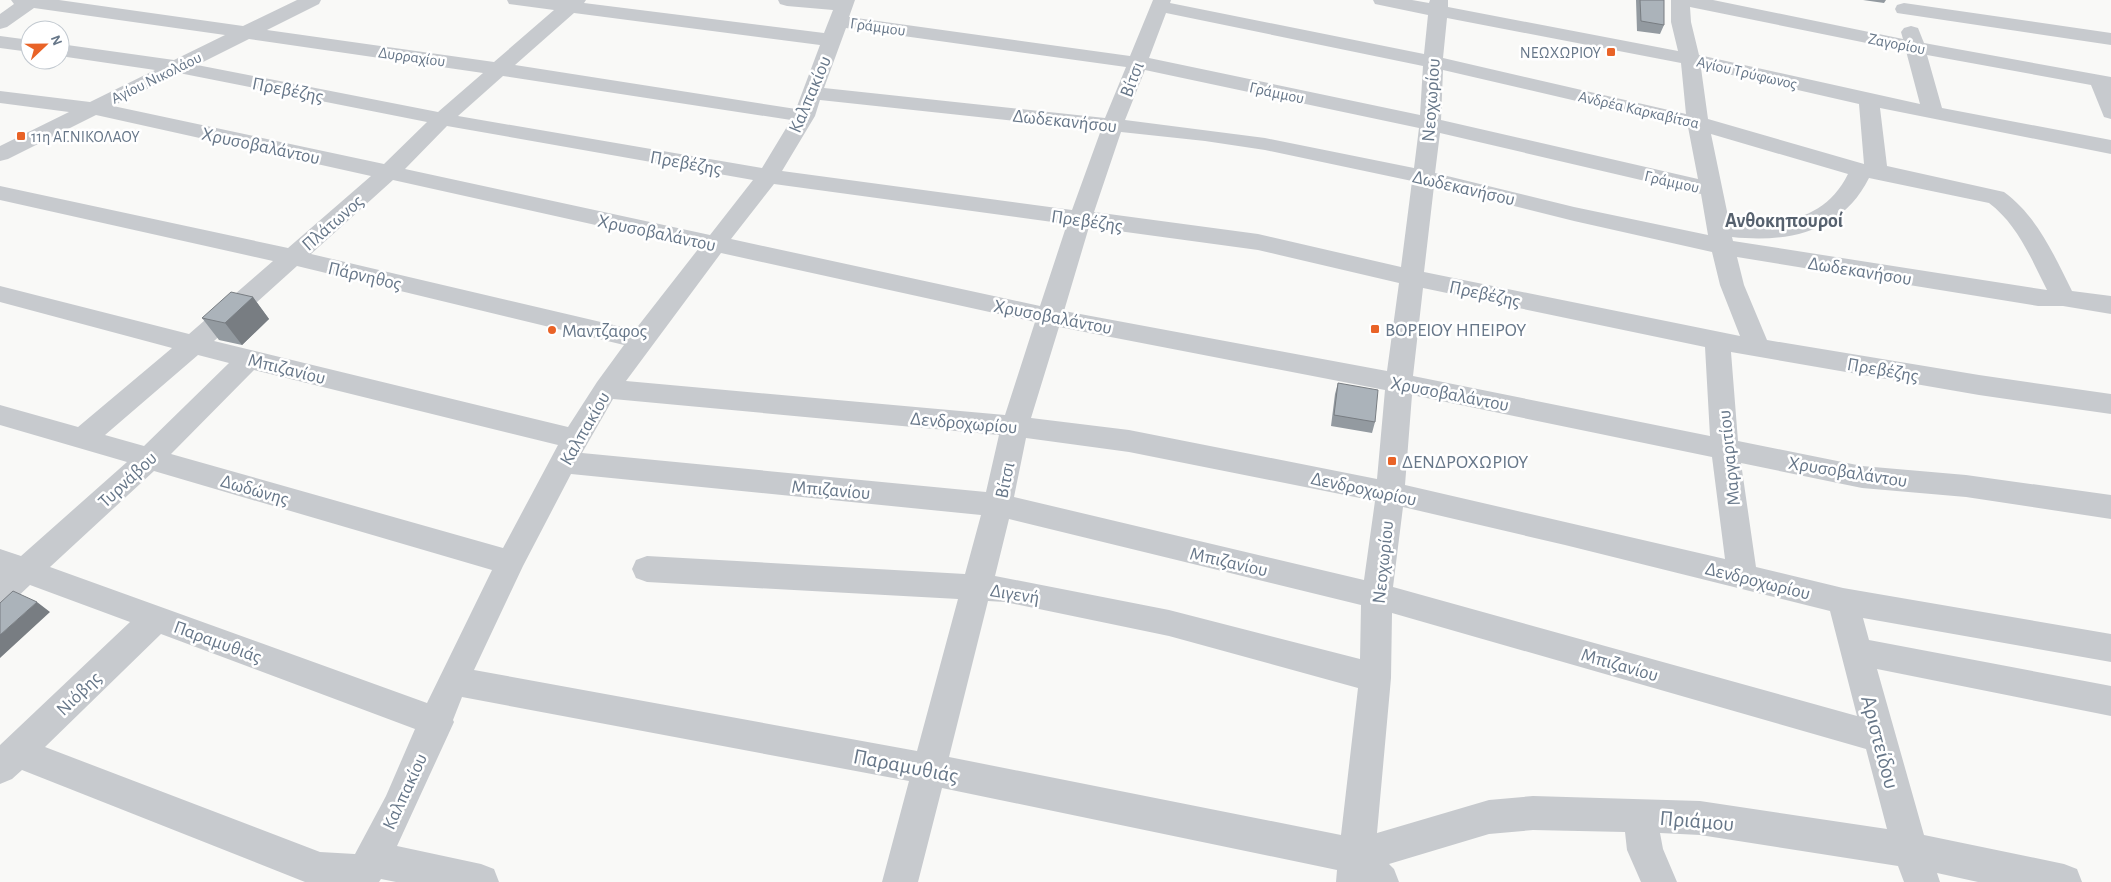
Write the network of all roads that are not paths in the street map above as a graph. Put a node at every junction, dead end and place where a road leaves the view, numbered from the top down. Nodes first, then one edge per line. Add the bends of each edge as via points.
1 (312, 0) edge
2 (516, 0) edge
3 (787, 0) edge
4 (1382, 0) edge
5 (1680, 0) edge
6 (1684, 0) edge
7 (28, 1) edge
8 (573, 3) edge
9 (1161, 3) edge
10 (1902, 4) edge
11 (1438, 5) edge
12 (1768, 9) edge
13 (840, 17) edge
14 (0, 22) edge
15 (248, 32) junction
16 (2111, 39) edge
17 (0, 42) edge
18 (20, 45) edge
19 (1915, 47) junction
20 (70, 51) edge
21 (1690, 58) junction
22 (1137, 62) junction
23 (1433, 62) junction
24 (178, 67) junction
25 (499, 69) junction
26 (2105, 82) edge
27 (0, 97) edge
28 (1869, 100) junction
29 (808, 105) junction
30 (94, 108) junction
31 (1933, 112) junction
32 (2111, 113) edge
33 (442, 119) junction
34 (1698, 123) junction
35 (1430, 124) junction
36 (1113, 125) junction
37 (2111, 147) edge
38 (0, 154) edge
39 (1868, 171) junction
40 (388, 173) junction
41 (768, 176) junction
42 (1424, 177) junction
43 (1710, 189) junction
44 (0, 193) edge
45 (1080, 219) junction
46 (1721, 237) junction
47 (716, 245) junction
48 (292, 257) junction
49 (1412, 278) junction
50 (0, 294) edge
51 (2063, 298) junction
52 (2111, 305) edge
53 (1050, 316) junction
54 (641, 340) junction
55 (1717, 341) junction
56 (194, 344) junction
57 (1757, 347) junction
58 (249, 359) junction
59 (1399, 383) junction
60 (606, 389) junction
61 (2111, 404) edge
62 (0, 416) edge
63 (1015, 426) junction
64 (82, 439) junction
65 (1725, 448) junction
66 (569, 450) junction
67 (150, 458) junction
68 (1390, 493) junction
69 (998, 506) junction
70 (2111, 507) edge
71 (510, 563) junction
72 (14, 566) edge
73 (647, 569) dead end
74 (1742, 576) junction
75 (978, 587) junction
76 (0, 594) edge
77 (1377, 596) junction
78 (1843, 601) junction
79 (156, 618) junction
80 (2111, 648) edge
81 (1856, 651) junction
82 (1375, 678) junction
83 (453, 681) junction
84 (2111, 701) edge
85 (437, 722) junction
86 (1879, 737) junction
87 (9, 760) edge
88 (930, 770) junction
89 (1640, 815) junction
90 (1916, 866) edge
91 (1356, 869) edge
92 (365, 871) edge
93 (481, 882) edge
94 (900, 882) edge
95 (1381, 882) edge
96 (1658, 882) edge
97 (2064, 882) edge

1 - 15 street, Αγίου Νικολάου
2 - 8 street, Γράμμου
3 - 13 street
4 - 11 street, Αγίου Τρύφωνος
5 - 21 street via 1681,22
6 - 12 street, Ζαγορίου
7 - 14 street
7 - 15 street, Δυρραχίου
8 - 13 street, Γράμμου
8 - 25 street, Πλάτωνος
9 - 22 street, Βίτσι
9 - 23 street, Ανδρέα Καρκαβίτσα
10 - 16 street
10 - 19 street
11 - 21 street, Αγίου Τρύφωνος
11 - 23 street, Νεοχωρίου
12 - 19 street, Ζαγορίου
13 - 22 street, Γράμμου
13 - 29 street, Καλπακίου
15 - 24 street, Αγίου Νικολάου
15 - 25 street, Δυρραχίου
17 - 18 street
19 - 26 street, Ζαγορίου
19 - 31 street
20 - 24 street, Πρεβέζης
21 - 28 street, Αγίου Τρύφωνος
21 - 34 street
22 - 35 street, Γράμμου
22 - 36 street, Βίτσι
23 - 34 street, Ανδρέα Καρκαβίτσα
23 - 35 street, Νεοχωρίου
24 - 30 street, Αγίου Νικολάου
24 - 33 street, Πρεβέζης
25 - 29 street, Δυρραχίου
25 - 33 street, Πλάτωνος
26 - 32 street
27 - 30 street, Χρυσοβαλάντου
28 - 31 street, Αγίου Τρύφωνος
28 - 39 street
29 - 36 street, Δωδεκανήσου
29 - 41 street, Καλπακίου
30 - 38 street, Αγίου Νικολάου
30 - 40 street, Χρυσοβαλάντου
31 - 37 street, Αγίου Τρύφωνος
33 - 40 street, Πλάτωνος
33 - 41 street, Πρεβέζης
34 - 39 street, Ανδρέα Καρκαβίτσα
34 - 43 street
35 - 42 street, Νεοχωρίου
35 - 43 street, Γράμμου
36 - 42 street, Δωδεκανήσου via 1265,144
36 - 45 street, Βίτσι
39 - 46 street via 1839,204 1818,220 1771,232 1742,231
39 - 51 street, Ανδρέα Καρκαβίτσα via 2001,200 2035,242
40 - 47 street, Χρυσοβαλάντου
40 - 48 street, Πλάτωνος
41 - 45 street, Πρεβέζης
41 - 47 street, Καλπακίου
42 - 46 street, Δωδεκανήσου via 1574,214
42 - 49 street, Νεοχωρίου
43 - 46 street
44 - 48 street, Πάρνηθος
45 - 49 street, Πρεβέζης via 1258,242
45 - 53 street, Βίτσι
46 - 51 street, Δωδεκανήσου via 1768,256 2038,298
46 - 57 street via 1732,285
47 - 53 street, Χρυσοβαλάντου
47 - 54 street, Καλπακίου
48 - 54 street, Πάρνηθος
48 - 56 street, Πλάτωνος
49 - 55 street, Πρεβέζης
49 - 59 street, Νεοχωρίου
50 - 56 street, Μπιζανίου
51 - 52 street, Δωδεκανήσου
53 - 59 street, Χρυσοβαλάντου
53 - 63 street, Βίτσι
54 - 60 street, Καλπακίου
55 - 57 street, Πρεβέζης
55 - 65 street, Μαργαριτίου
56 - 58 street, Μπιζανίου
56 - 64 street, Πλάτωνος
57 - 61 street, Πρεβέζης via 1970,384
58 - 66 street, Μπιζανίου
58 - 67 street, Τυρνάβου
59 - 65 street, Χρυσοβαλάντου
59 - 68 street, Νεοχωρίου
60 - 63 street, Δενδροχωρίου
60 - 66 street, Καλπακίου
62 - 64 street, Δωδώνης
63 - 68 street, Δενδροχωρίου via 1130,441
63 - 69 street, Βίτσι
64 - 67 street, Δωδώνης
65 - 70 street, Χρυσοβαλάντου via 1862,477 1966,486
65 - 74 street, Μαργαριτίου
66 - 69 street, Μπιζανίου
66 - 71 street, Καλπακίου
67 - 71 street, Δωδώνης
67 - 72 street, Τυρνάβου
68 - 74 street, Δενδροχωρίου
68 - 77 street, Νεοχωρίου
69 - 75 street, Βίτσι
69 - 77 street, Μπιζανίου
71 - 83 street, Καλπακίου
72 - 76 street, Τυρνάβου
72 - 79 street, Παραμυθιάς
73 - 75 street, Διγενή
74 - 78 street, Δενδροχωρίου
75 - 82 street, Διγενή via 1005,589 1170,623
75 - 88 street, Βίτσι
77 - 82 street, Νεοχωρίου
77 - 86 street, Μπιζανίου
78 - 80 street, Δενδροχωρίου
78 - 81 street, Αριστείδου
79 - 85 street, Παραμυθιάς
79 - 87 street, Νιόβης
81 - 84 street
81 - 86 street, Αριστείδου
82 - 91 street, Νεοχωρίου
83 - 85 street, Καλπακίου
83 - 88 street, Παραμυθιάς
85 - 92 street, Καλπακίου
86 - 90 street, Αριστείδου
87 - 92 street via 320,870
88 - 91 street, Παραμυθιάς
88 - 94 street, Βίτσι
89 - 90 street, Πριάμου via 1700,818
89 - 91 street, Πριάμου via 1507,814 1469,822
89 - 96 street via 1645,850
90 - 97 street, Πριάμου
91 - 95 street
92 - 93 street

